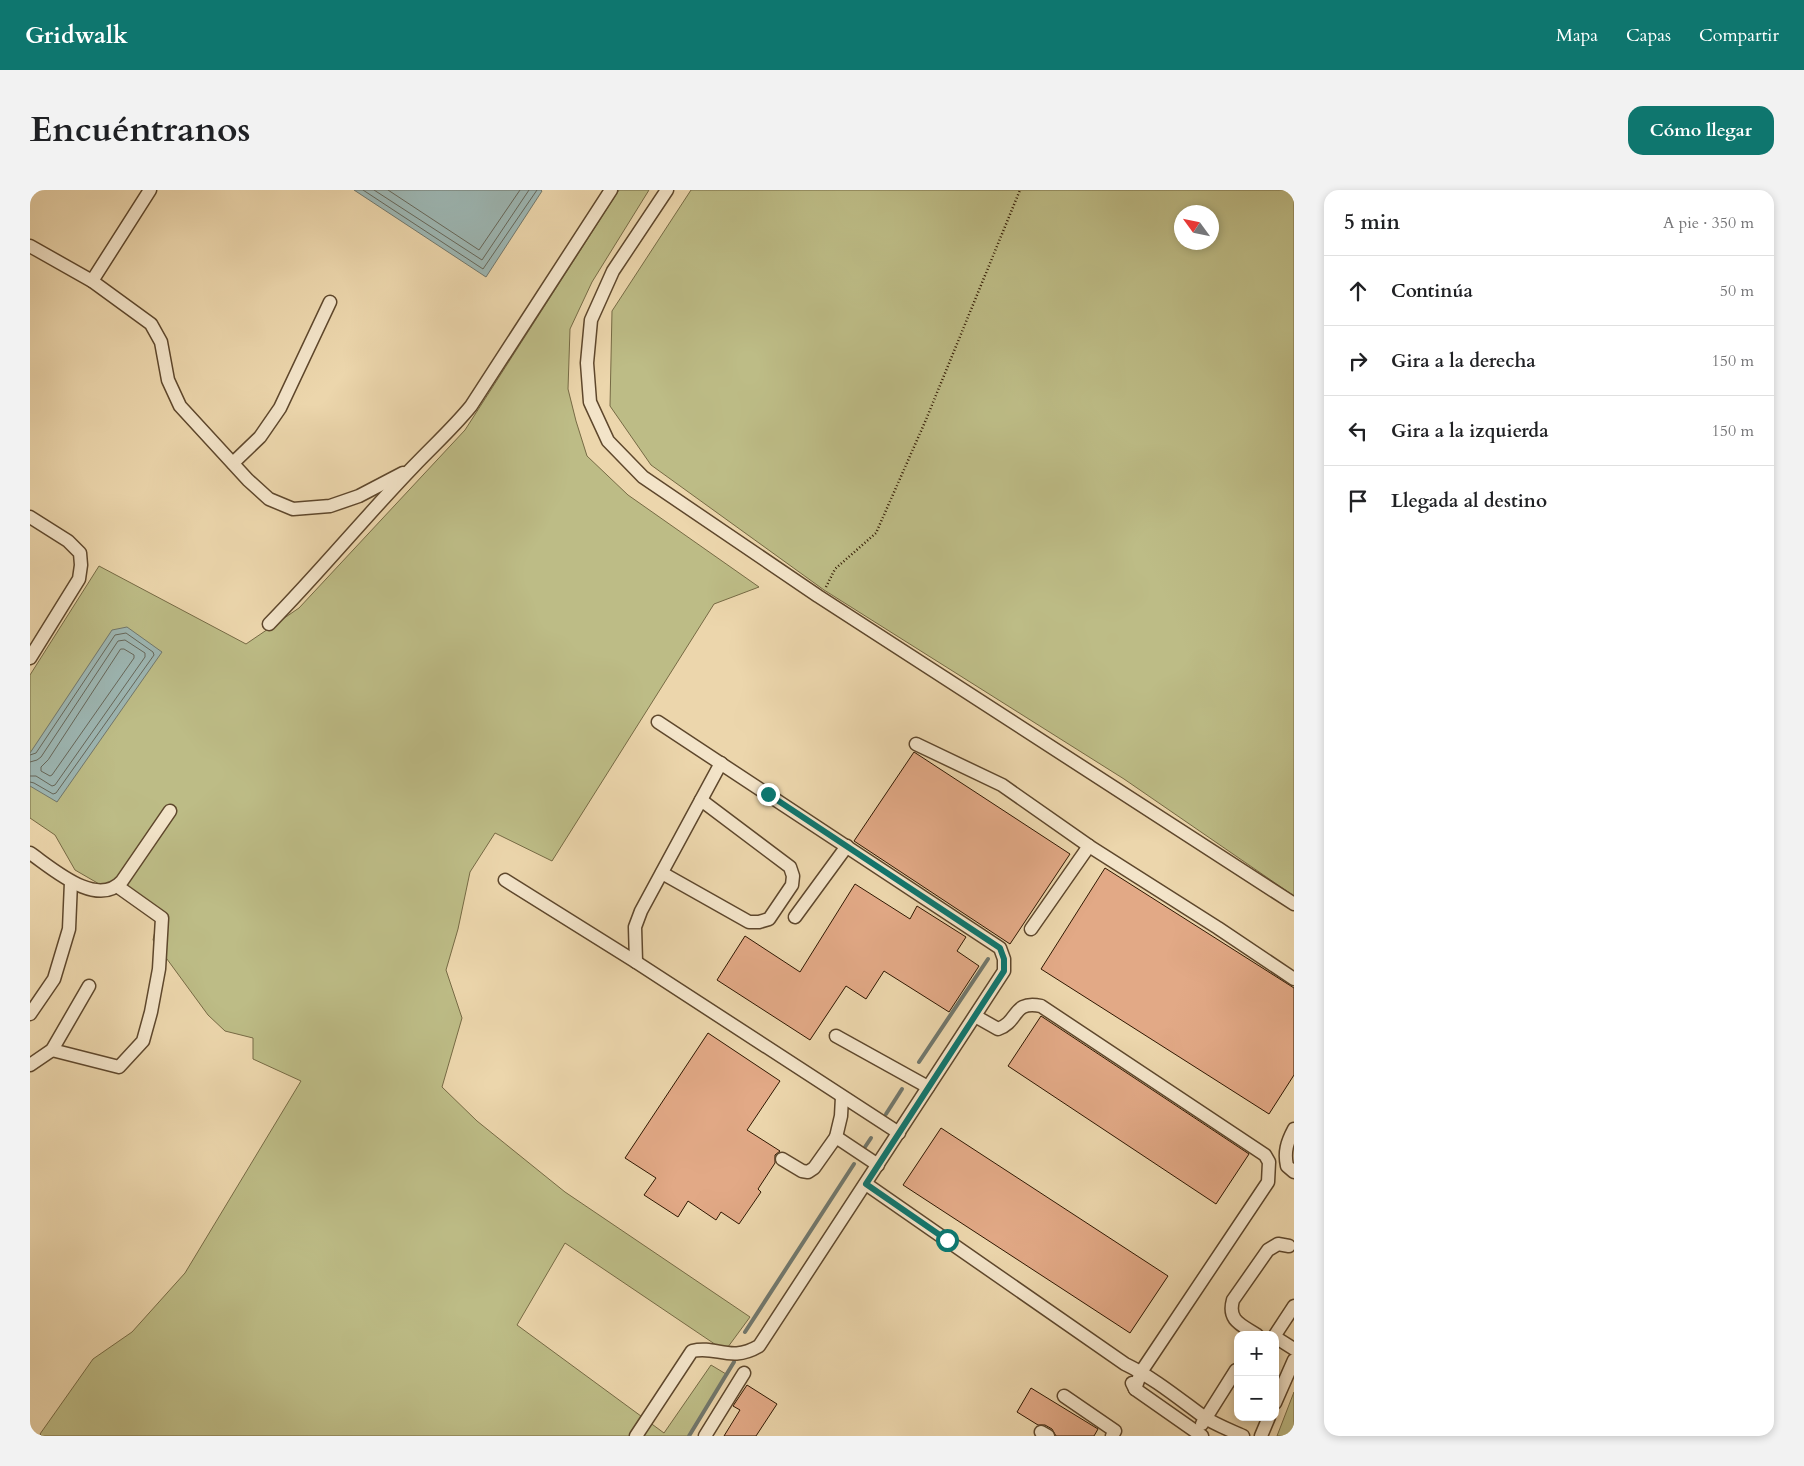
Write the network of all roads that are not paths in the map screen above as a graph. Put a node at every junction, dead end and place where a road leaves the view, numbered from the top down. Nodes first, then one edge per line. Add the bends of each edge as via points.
1 (150, 190) edge
2 (611, 190) edge
3 (667, 190) edge
4 (30, 246) edge
5 (92, 281) junction
6 (330, 302) dead end
7 (233, 463) junction
8 (413, 467) junction
9 (30, 516) edge
10 (269, 624) dead end
11 (30, 658) edge
12 (658, 722) dead end
13 (916, 744) dead end
14 (721, 763) junction
15 (701, 800) junction
16 (170, 810) dead end
17 (847, 846) junction
18 (1088, 846) junction
19 (30, 853) edge
20 (662, 873) junction
21 (504, 880) dead end
22 (70, 882) junction
23 (117, 886) junction
24 (1294, 904) edge
25 (795, 917) dead end
26 (1031, 929) dead end
27 (636, 962) junction
28 (1294, 979) edge
29 (89, 986) dead end
30 (30, 1014) edge
31 (974, 1016) junction
32 (836, 1036) dead end
33 (52, 1050) junction
34 (30, 1065) edge
35 (928, 1087) junction
36 (842, 1097) junction
37 (1294, 1129) edge
38 (899, 1133) junction
39 (836, 1137) junction
40 (782, 1159) dead end
41 (878, 1164) junction
42 (1294, 1172) edge
43 (866, 1184) junction
44 (1289, 1246) dead end
45 (1294, 1306) edge
46 (1251, 1331) edge
47 (1278, 1331) edge
48 (1279, 1339) edge
49 (1294, 1349) edge
50 (1294, 1360) edge
51 (1125, 1364) junction
52 (1141, 1372) junction
53 (744, 1373) dead end
54 (1234, 1373) edge
55 (1135, 1389) junction
56 (1279, 1394) edge
57 (1064, 1396) dead end
58 (1206, 1418) junction
59 (1267, 1421) edge
60 (1199, 1434) edge
61 (636, 1436) edge
62 (705, 1436) edge
63 (1112, 1436) edge
64 (1243, 1436) edge
65 (1261, 1436) edge

1 - 5 street
2 - 8 street via 472,406
3 - 24 street via 613,271 591,320 587,362 590,402 608,441 643,477 818,596
4 - 5 street
5 - 7 street via 151,324 161,342 168,380 180,406
6 - 7 street via 280,408 260,437
7 - 8 street via 269,499 293,509 330,506 345,501
8 - 10 street
9 - 11 street via 68,541 80,553 81,565 78,579
12 - 14 street
13 - 18 street via 1002,785
14 - 15 street
14 - 17 street
15 - 20 street
15 - 20 street via 790,867 792,885 769,919 749,922
16 - 23 street
17 - 25 street
17 - 31 street via 1000,948 1004,971
18 - 26 street
18 - 28 street
19 - 22 street
20 - 27 street via 635,927
21 - 27 street
22 - 23 street via 88,890
22 - 30 street via 70,929 54,979
23 - 33 street via 162,918 159,969 143,1041 120,1067
27 - 36 street
29 - 33 street
31 - 35 street
31 - 52 street via 998,1029 1006,1026 1020,1008 1030,1004 1041,1006 1265,1155 1269,1162 1268,1182
32 - 35 street
33 - 34 street
35 - 38 street
36 - 38 street
36 - 39 street
37 - 42 street via 1285,1154 1287,1166
38 - 41 street
39 - 40 street via 808,1172
39 - 41 street
41 - 43 street
43 - 51 street
43 - 61 street via 759,1346 748,1353 692,1351
44 - 46 street via 1278,1244 1268,1250 1233,1300 1234,1319
45 - 47 street
48 - 49 street
50 - 56 street
51 - 52 street
51 - 55 street
52 - 55 street
52 - 58 street
53 - 62 street
54 - 58 street
55 - 60 street
57 - 63 street via 1115,1431
58 - 60 street
58 - 64 street
59 - 65 street

